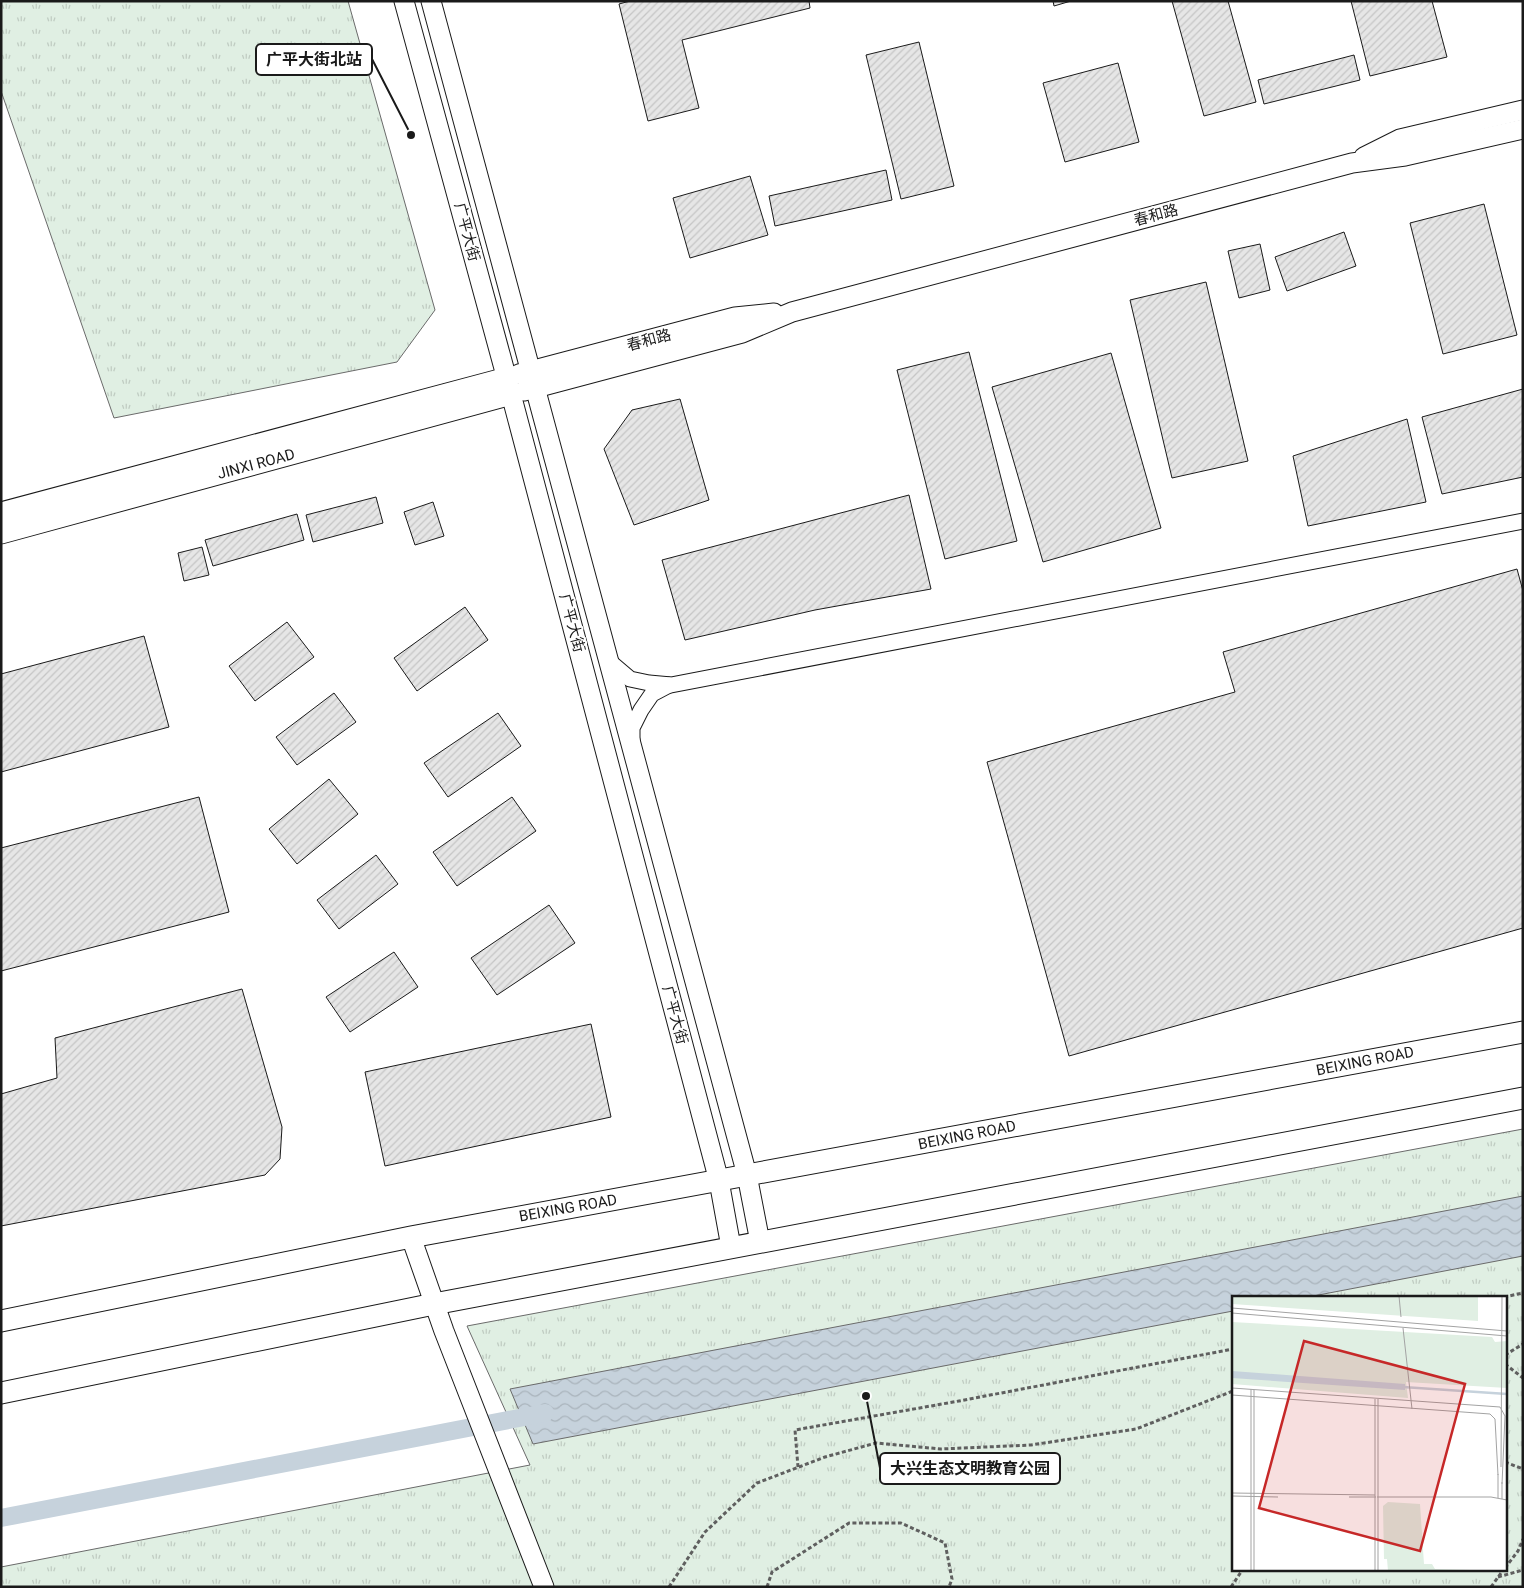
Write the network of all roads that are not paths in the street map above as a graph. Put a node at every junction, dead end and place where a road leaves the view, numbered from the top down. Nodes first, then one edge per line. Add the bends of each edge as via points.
1 (404, 1) edge
2 (431, 1) edge
3 (1523, 110) edge
4 (1523, 130) edge
5 (1352, 163) junction
6 (533, 380) junction
7 (509, 386) junction
8 (1, 513) edge
9 (1523, 521) edge
10 (1, 533) edge
11 (610, 662) junction
12 (671, 685) junction
13 (632, 743) junction
14 (1523, 1032) edge
15 (1523, 1098) edge
16 (747, 1175) junction
17 (719, 1181) junction
18 (411, 1237) junction
19 (760, 1242) junction
20 (731, 1247) junction
21 (434, 1304) junction
22 (1, 1321) edge
23 (1, 1393) edge
24 (544, 1587) edge

1 - 7 street, 广平大街
2 - 6 street, 广平大街
3 - 5 street via 1400,139
4 - 5 street, 春和路 via 1405,156
5 - 6 street, 春和路 via 792,312 735,317
6 - 7 street, 春和路
6 - 11 street, 广平大街
7 - 8 main road, JINXI ROAD
7 - 10 main road, JINXI ROAD
7 - 17 street, 广平大街
9 - 12 street
11 - 12 street via 630,679
11 - 13 street, 广平大街
12 - 13 street via 652,694 641,710 632,728
13 - 16 street, 广平大街
14 - 16 main road, BEIXING ROAD
15 - 19 main road
16 - 17 main road, BEIXING ROAD
16 - 19 street, 广平大街
17 - 18 main road, BEIXING ROAD
17 - 20 street, 广平大街
18 - 21 street
18 - 22 main road, BEIXING ROAD
19 - 20 main road
20 - 21 main road
21 - 23 main road
21 - 24 street

